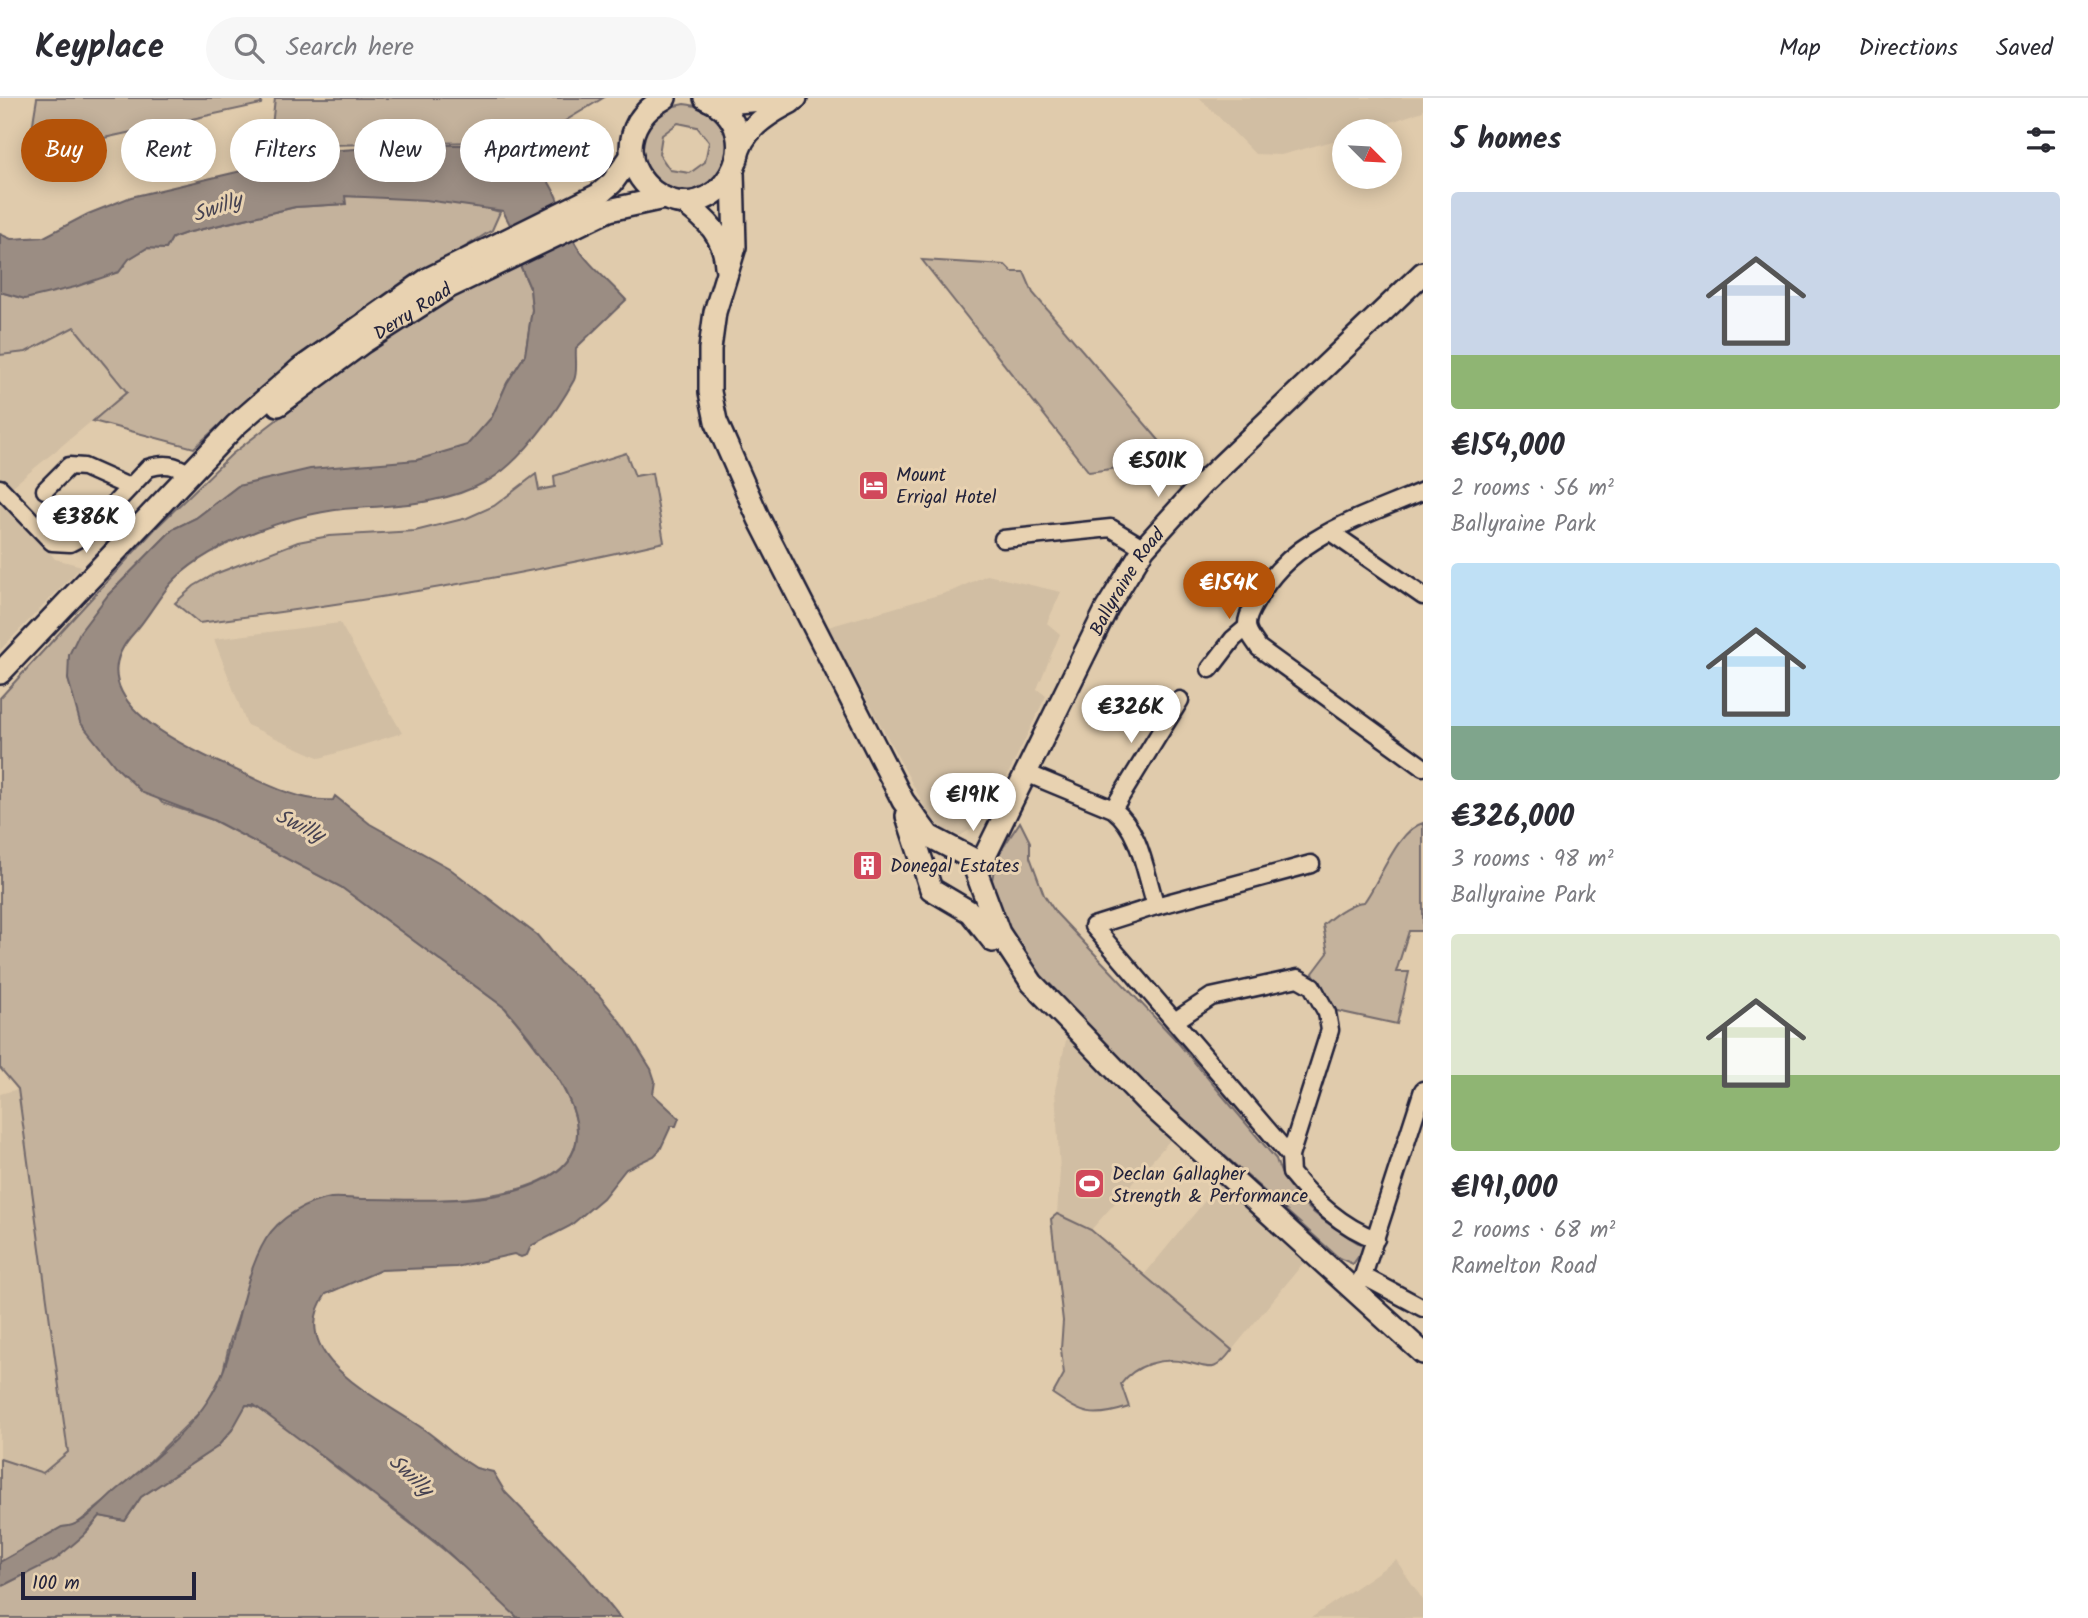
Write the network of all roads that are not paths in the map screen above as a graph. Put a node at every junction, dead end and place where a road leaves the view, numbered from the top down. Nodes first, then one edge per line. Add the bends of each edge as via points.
1 (633, 98) edge
2 (665, 98) edge
3 (798, 98) edge
4 (707, 99) edge
5 (632, 145) junction
6 (739, 150) junction
7 (733, 172) junction
8 (674, 200) junction
9 (575, 215) junction
10 (726, 272) junction
11 (1423, 273) edge
12 (190, 474) junction
13 (129, 487) junction
14 (0, 488) edge
15 (45, 490) dead end
16 (1423, 491) edge
17 (1332, 533) junction
18 (1003, 539) dead end
19 (1144, 548) junction
20 (1423, 596) edge
21 (1246, 628) junction
22 (1210, 669) dead end
23 (0, 673) edge
24 (1180, 700) dead end
25 (1423, 767) edge
26 (1026, 773) junction
27 (903, 801) junction
28 (1113, 809) junction
29 (1006, 811) junction
30 (955, 849) junction
31 (1311, 864) dead end
32 (977, 874) junction
33 (926, 877) junction
34 (951, 900) junction
35 (1156, 906) junction
36 (1019, 966) junction
37 (1175, 1021) junction
38 (1423, 1090) edge
39 (1290, 1156) junction
40 (1376, 1239) junction
41 (1359, 1283) junction
42 (1423, 1308) edge
43 (1423, 1353) edge

1 - 5 main road
2 - 5 main road, Derry Road via 647,110
3 - 4 main road
3 - 6 main road via 759,123
4 - 6 main road via 734,124
5 - 8 main road via 642,180
5 - 9 main road, Derry Road via 608,188
6 - 7 main road
7 - 8 main road, Derry Road via 711,195
7 - 10 main road via 736,240
8 - 9 main road, Derry Road
8 - 10 main road via 716,231
9 - 12 main road, Derry Road via 497,253 362,343
10 - 27 main road via 710,349 712,406 720,437
11 - 19 main road, Ballyraine Road via 1205,481
12 - 13 street via 176,465 160,464 148,468
12 - 23 main road, Derry Road
13 - 14 street via 85,535 69,543 52,542
13 - 15 street via 84,467 69,466
16 - 17 street
17 - 20 street
17 - 21 street via 1299,549 1280,566 1258,598
18 - 19 street via 1111,528
19 - 26 main road, Ballyraine Road via 1107,608
21 - 22 street
21 - 25 street via 1259,648
24 - 28 street
26 - 28 street
26 - 29 main road, Ballyraine Road
27 - 30 main road via 929,836
27 - 33 main road
28 - 35 street via 1130,827
29 - 30 main road
29 - 32 main road, Ballyraine Road
30 - 32 main road via 971,858
30 - 33 main road via 934,856
31 - 35 street
32 - 34 main road via 970,892
32 - 36 main road via 999,933
33 - 34 main road via 935,894
34 - 36 main road via 970,912
35 - 37 street via 1093,926
36 - 41 main road via 1146,1101
37 - 39 street
37 - 39 street via 1211,997 1297,978 1312,986 1327,1013 1330,1030
38 - 40 street
39 - 40 street via 1291,1173 1313,1195 1353,1230
40 - 41 street
41 - 42 street
41 - 43 main road

